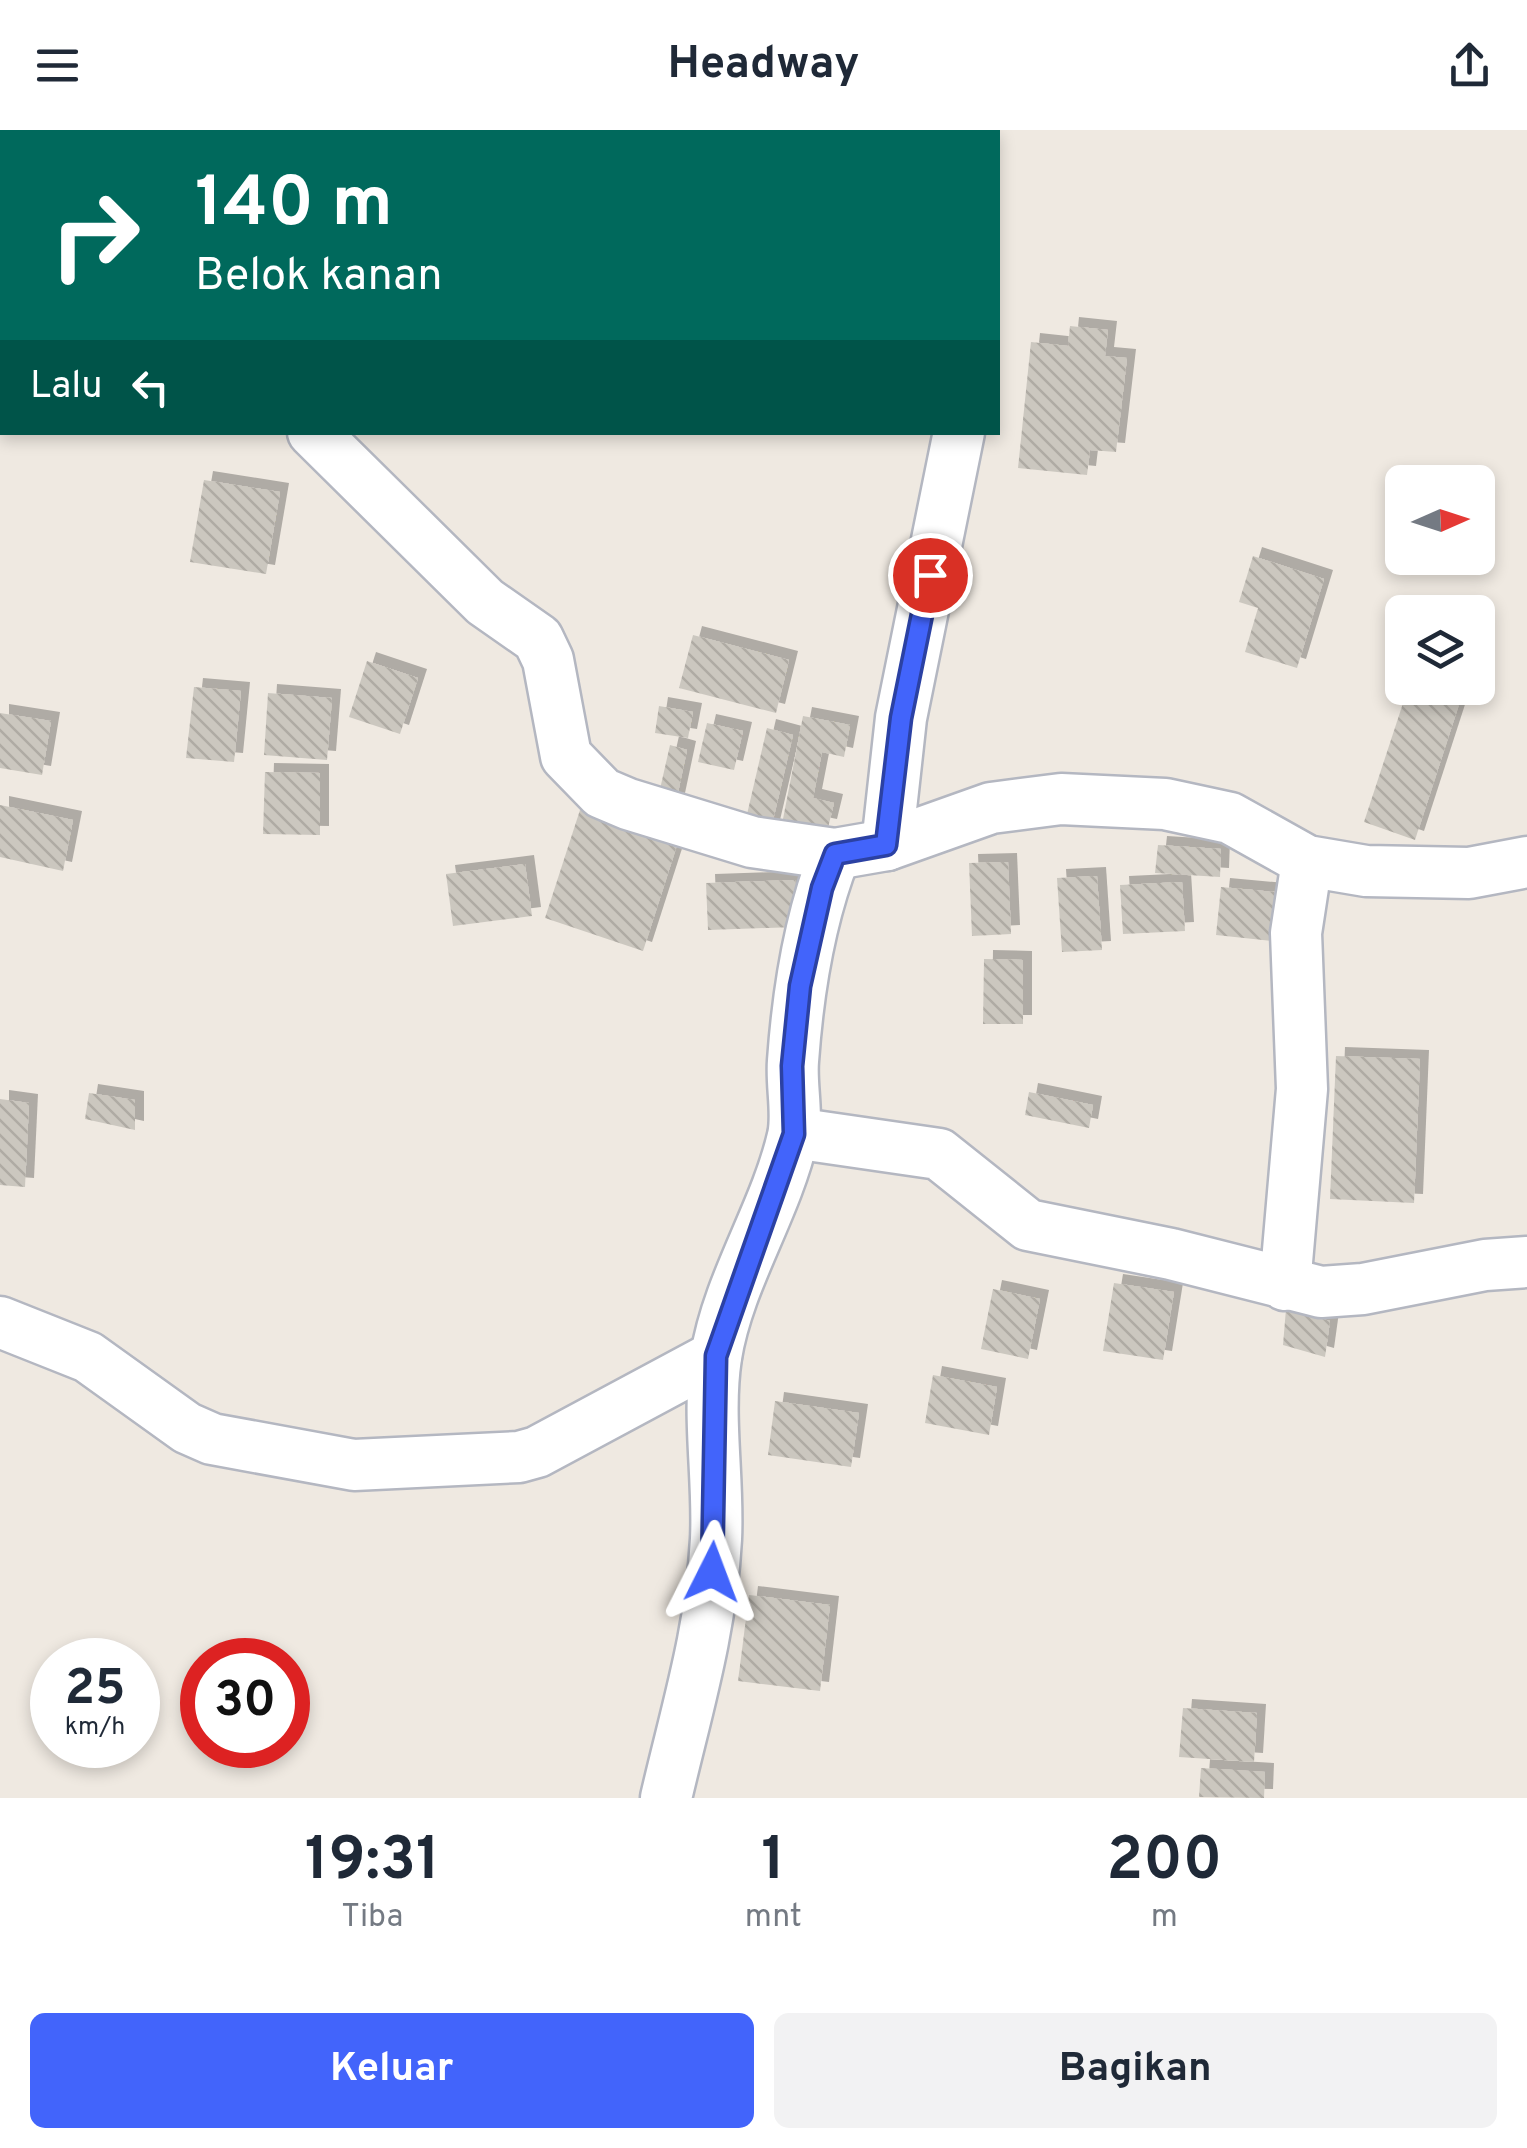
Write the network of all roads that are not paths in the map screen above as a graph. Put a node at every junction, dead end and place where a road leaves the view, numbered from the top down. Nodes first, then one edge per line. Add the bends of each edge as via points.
1 (316, 435) edge
2 (958, 435) edge
3 (886, 845) junction
4 (835, 854) junction
5 (1307, 860) junction
6 (1527, 862) edge
7 (794, 1134) junction
8 (1527, 1262) edge
9 (1285, 1285) junction
10 (0, 1322) edge
11 (716, 1356) junction
12 (666, 1798) edge

1 - 4 street via 484,602 538,638 566,756 602,794 736,838
2 - 3 street via 901,718
3 - 4 street
3 - 5 street via 991,808 1062,799 1165,804 1230,818
4 - 7 street via 800,986
5 - 6 street via 1415,875
5 - 9 street via 1296,933 1302,1089
7 - 9 street via 939,1154 1028,1225
7 - 11 street
8 - 9 street via 1364,1290
10 - 11 street via 88,1358 187,1428 354,1465 537,1452
11 - 12 street via 709,1609 702,1665

